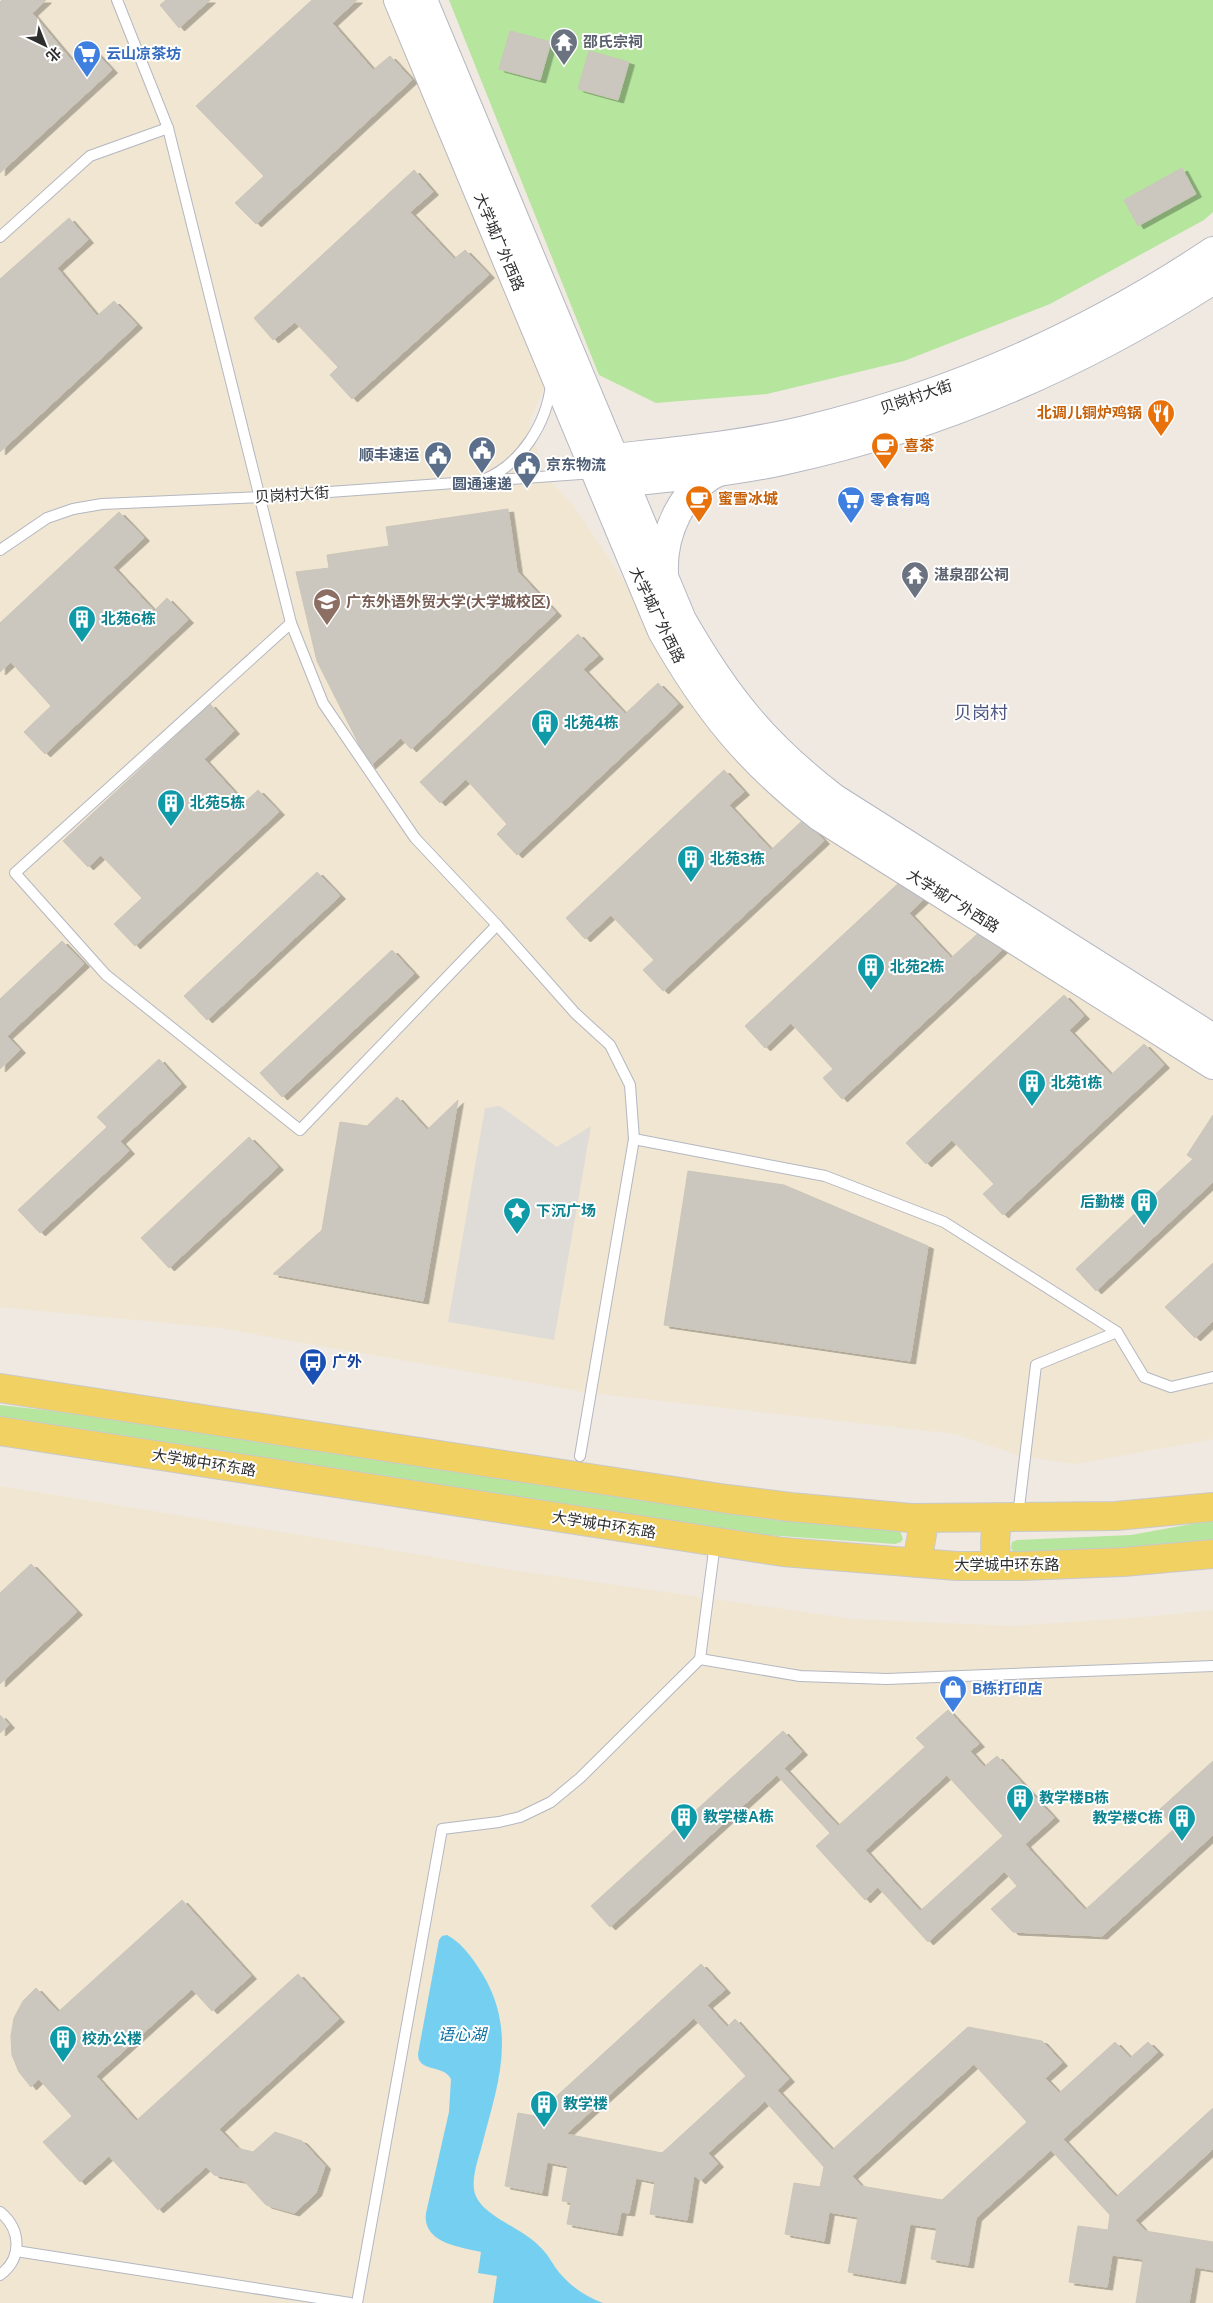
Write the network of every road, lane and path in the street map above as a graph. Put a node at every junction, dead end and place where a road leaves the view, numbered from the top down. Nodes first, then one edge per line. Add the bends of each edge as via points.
1 (117, 0) edge
2 (398, 0) edge
3 (423, 0) edge
4 (168, 128) junction
5 (0, 237) edge
6 (1213, 251) edge
7 (1213, 280) edge
8 (548, 358) junction
9 (611, 471) junction
10 (721, 471) junction
11 (476, 482) junction
12 (260, 497) junction
13 (0, 550) edge
14 (666, 583) junction
15 (291, 623) junction
16 (497, 925) junction
17 (1213, 1038) edge
18 (1213, 1065) edge
19 (634, 1139) junction
20 (1117, 1332) junction
21 (1213, 1377) edge
22 (0, 1388) edge
23 (0, 1431) edge
24 (580, 1456) dead end
25 (1213, 1506) edge
26 (920, 1518) junction
27 (1009, 1518) junction
28 (715, 1543) junction
29 (1213, 1554) edge
30 (917, 1563) junction
31 (998, 1566) junction
32 (700, 1659) junction
33 (1213, 1666) edge
34 (0, 2212) edge
35 (16, 2251) junction
36 (0, 2275) edge
37 (350, 2303) edge
38 (357, 2303) edge

1 - 4 lane
2 - 8 main road, 大学城广外西路
3 - 9 main road, 大学城广外西路
4 - 5 lane via 90,156
4 - 12 lane
6 - 9 main road, 贝岗村大街 via 1128,305 1077,332 914,398 850,419 776,436 670,452
7 - 10 main road, 贝岗村大街 via 1070,363 972,404 843,446
8 - 9 main road, 大学城广外西路
8 - 11 lane via 551,374 549,397 532,438 504,467
9 - 10 main road, 贝岗村大街
9 - 11 lane, 贝岗村大街
9 - 14 main road, 大学城广外西路
9 - 18 main road, 大学城广外西路 via 644,592 671,647 728,732 769,775 820,817
10 - 14 main road via 704,481 678,512 665,550
11 - 12 lane, 贝岗村大街
12 - 13 lane, 贝岗村大街 via 102,504 73,509 47,518
12 - 15 lane
14 - 17 main road, 大学城广外西路 via 682,620 718,681 755,728 802,773 834,798
15 - 16 lane via 323,703 415,838
15 - 16 lane via 15,873 106,975 300,1130
16 - 19 lane via 575,1014 610,1045 630,1085
19 - 20 lane via 825,1176 944,1222
19 - 24 lane
20 - 21 lane via 1144,1377 1171,1388
20 - 27 lane via 1036,1365
22 - 26 main road via 727,1499
23 - 28 main road, 大学城中环东路
25 - 27 main road via 1116,1516
26 - 27 main road
26 - 30 main road via 922,1534
27 - 31 main road via 995,1534
28 - 30 main road, 大学城中环东路
28 - 32 lane
29 - 31 main road, 大学城中环东路 via 1123,1562
30 - 31 main road, 大学城中环东路
32 - 33 lane via 800,1676 839,1678
32 - 38 lane via 580,1778 551,1802 520,1817 442,1829
34 - 35 lane via 14,2230
35 - 36 lane via 10,2265
35 - 37 lane

